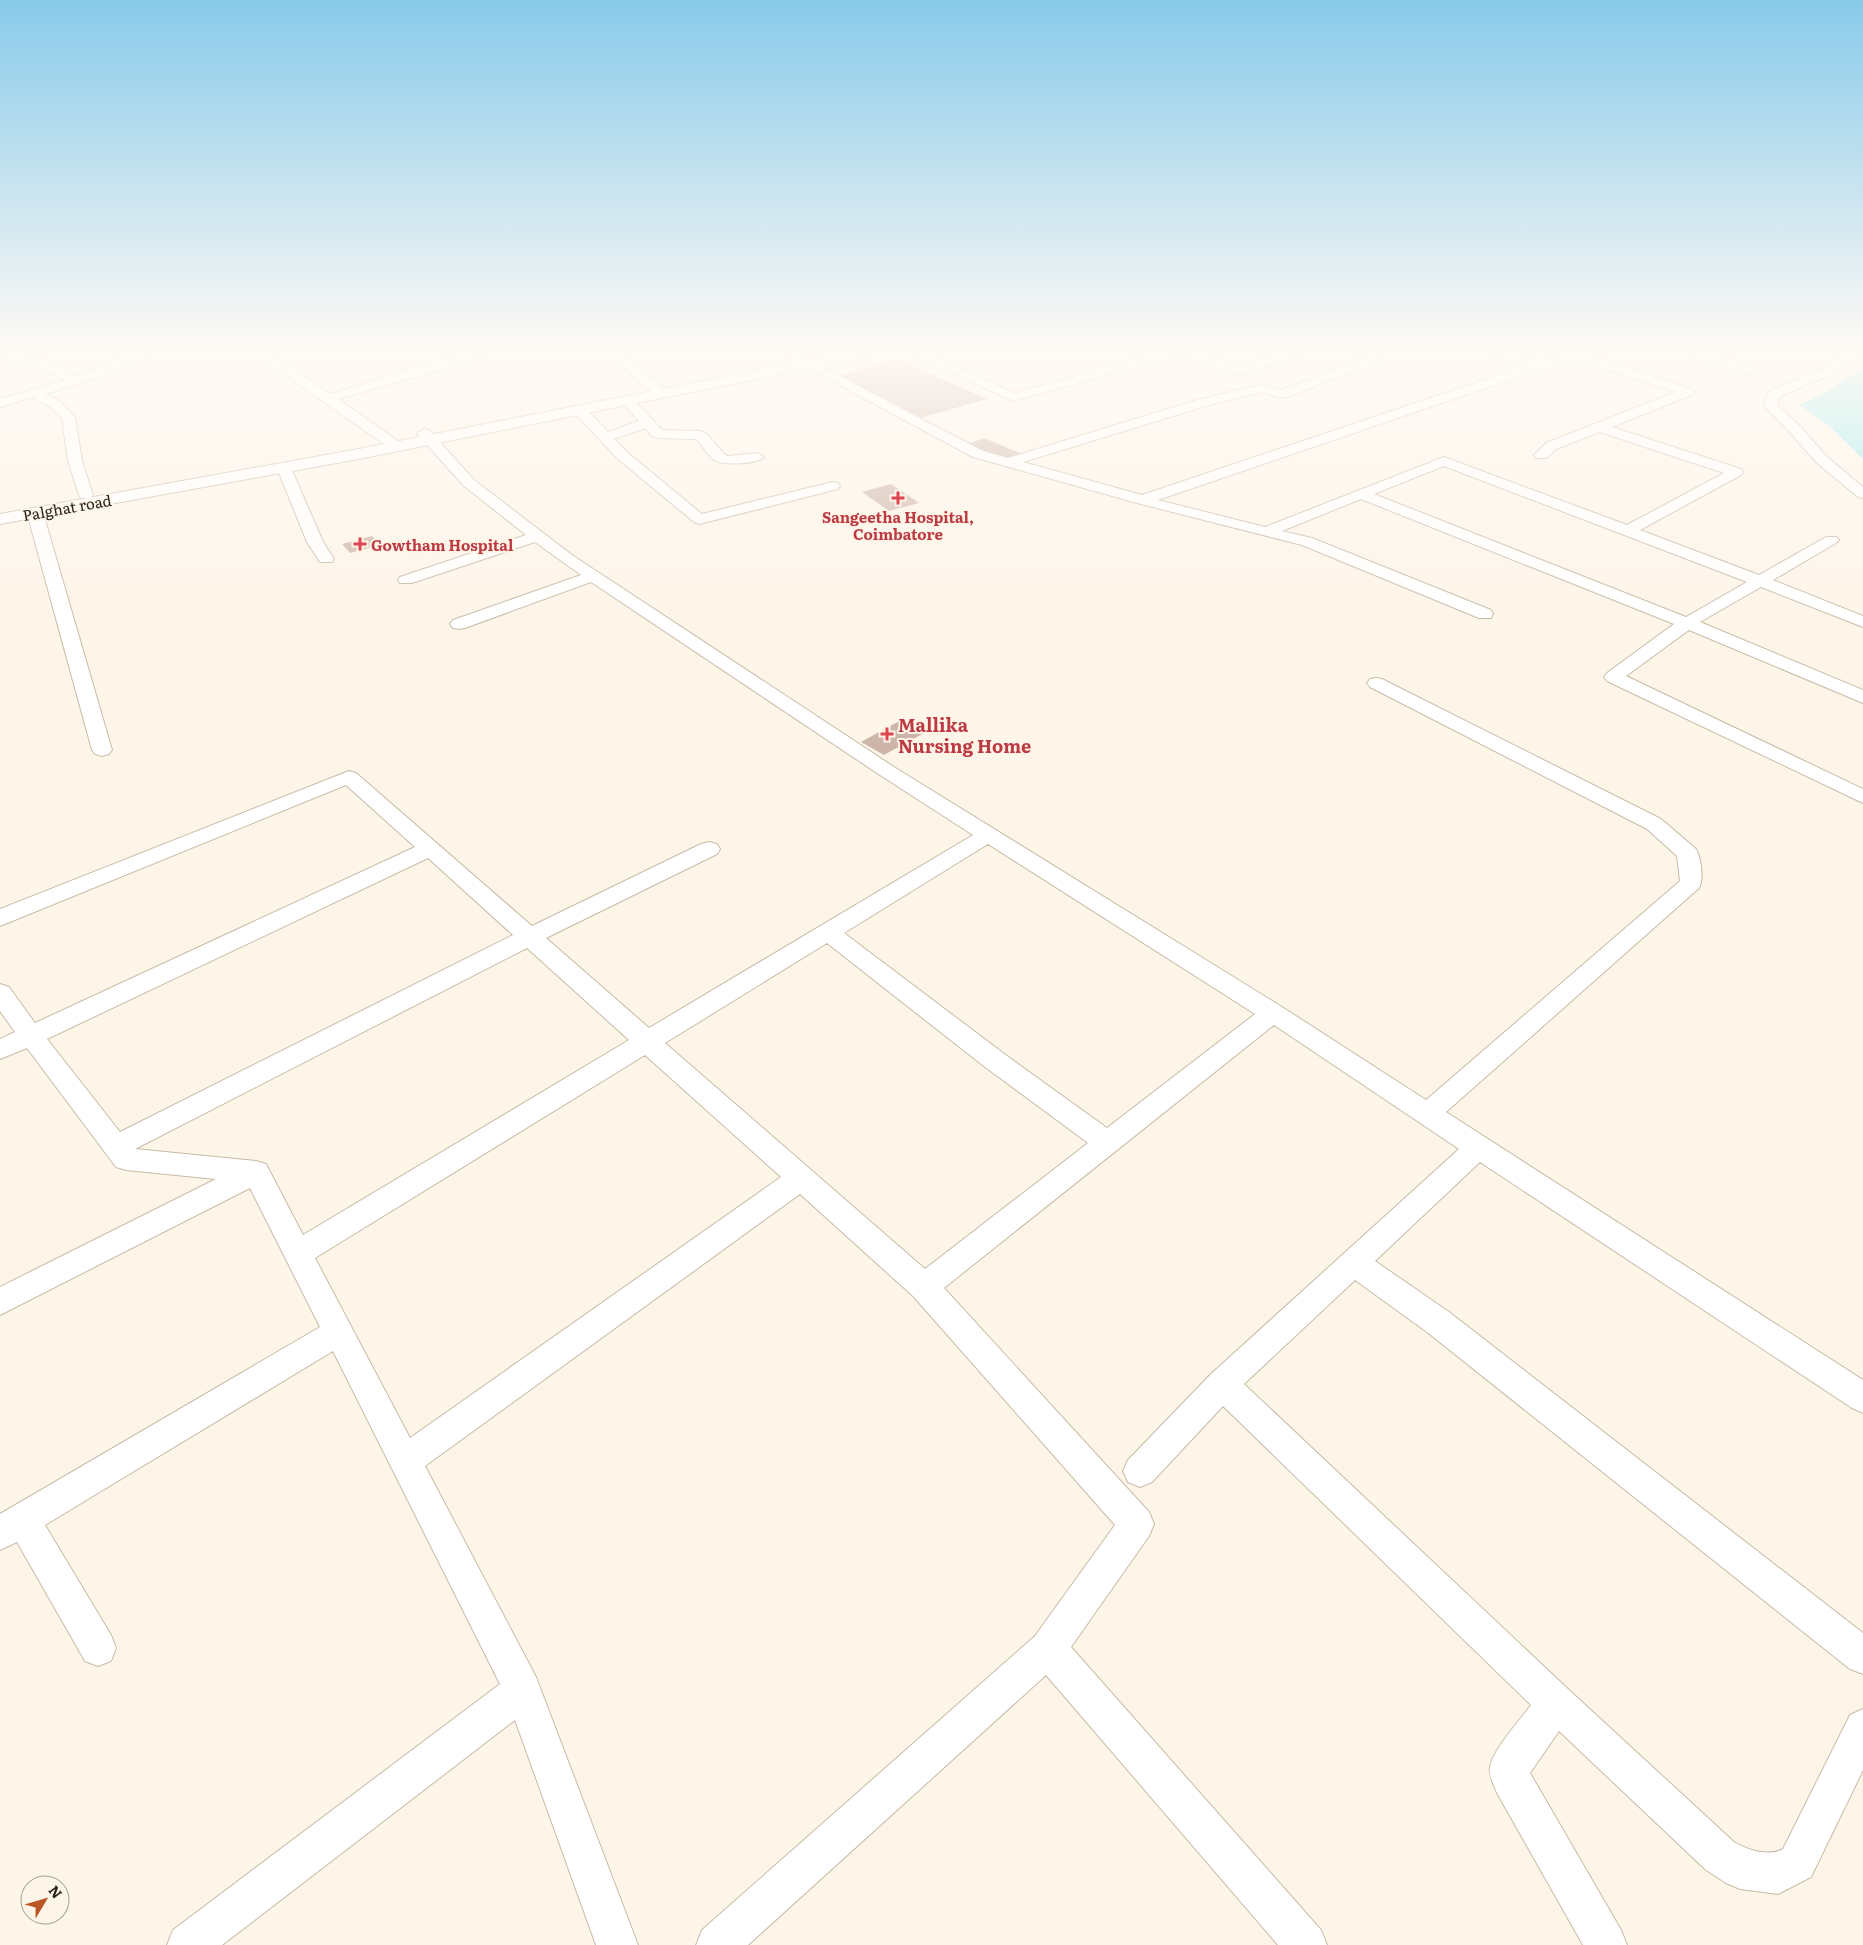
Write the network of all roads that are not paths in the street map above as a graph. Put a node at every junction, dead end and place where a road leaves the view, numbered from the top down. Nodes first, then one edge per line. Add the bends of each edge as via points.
1 (72, 443) edge
2 (392, 443) joint
3 (432, 443) edge
4 (611, 443) edge
5 (707, 443) edge
6 (956, 443) edge
7 (1072, 443) edge
8 (1311, 443) edge
9 (1559, 443) edge
10 (1647, 443) edge
11 (1807, 443) edge
12 (1541, 455) dead end
13 (757, 457) dead end
14 (1009, 462) junction
15 (284, 468) junction
16 (832, 486) dead end
17 (1361, 494) junction
18 (1863, 494) edge
19 (86, 495) junction
20 (1142, 500) junction
21 (0, 511) edge
22 (35, 513) junction
23 (0, 519) edge
24 (1627, 531) junction
25 (1266, 532) junction
26 (538, 536) junction
27 (1832, 540) dead end
28 (326, 559) dead end
29 (593, 576) junction
30 (406, 580) dead end
31 (1760, 581) junction
32 (1485, 614) dead end
33 (1863, 622) edge
34 (1687, 623) junction
35 (459, 624) dead end
36 (1376, 683) dead end
37 (1863, 697) edge
38 (102, 750) dead end
39 (1863, 797) edge
40 (988, 835) junction
41 (430, 848) junction
42 (709, 849) dead end
43 (0, 918) edge
44 (828, 932) junction
45 (529, 937) junction
46 (0, 993) edge
47 (1273, 1013) junction
48 (31, 1035) junction
49 (647, 1041) junction
50 (0, 1050) edge
51 (1427, 1114) junction
52 (1108, 1143) junction
53 (116, 1146) junction
54 (1478, 1148) junction
55 (256, 1172) junction
56 (801, 1178) junction
57 (298, 1253) junction
58 (1352, 1262) junction
59 (924, 1287) junction
60 (0, 1302) edge
61 (338, 1332) junction
62 (1222, 1384) junction
63 (1863, 1398) edge
64 (405, 1461) junction
65 (1140, 1471) dead end
66 (12, 1526) edge
67 (98, 1648) dead end
68 (1048, 1649) junction
69 (1863, 1656) edge
70 (523, 1690) junction
71 (1556, 1703) junction
72 (1859, 1750) edge
73 (188, 1945) edge
74 (617, 1945) edge
75 (717, 1945) edge
76 (1306, 1945) edge
77 (1606, 1945) edge

1 - 19 street
2 - 15 main road, Palghat road
2 - 19 main road, Palghat road
3 - 26 street via 469,483
4 - 16 street via 699,519
5 - 13 street via 726,460
6 - 14 street via 978,454
7 - 14 street
8 - 20 street
9 - 12 street
10 - 24 street via 1736,472
11 - 18 street
14 - 20 street
15 - 22 main road, Palghat road
15 - 28 street
17 - 24 street via 1444,461
17 - 25 street
17 - 34 street
19 - 21 main road, Palghat road
20 - 25 street
22 - 23 main road, Palghat road
22 - 38 street
24 - 31 street
25 - 32 street via 1307,541
26 - 29 street
26 - 30 street
27 - 31 street
29 - 35 street
29 - 40 street
31 - 33 street
31 - 34 street
34 - 37 street
34 - 39 street via 1613,677
36 - 51 street via 1654,824 1688,854 1691,883
40 - 44 street
40 - 47 street
41 - 43 street via 349,777
41 - 45 street
41 - 48 street
42 - 45 street
44 - 49 street
44 - 52 street
45 - 49 street
45 - 53 street
46 - 48 street
47 - 51 street
47 - 52 street
48 - 50 street
48 - 53 street
49 - 56 street
49 - 57 street
51 - 54 street
52 - 59 street
53 - 55 street via 126,1159
54 - 58 street
54 - 63 street
55 - 57 street
55 - 60 street
56 - 59 street
56 - 64 street
57 - 61 street
58 - 62 street
58 - 69 street via 1438,1322
59 - 68 street via 1137,1524
61 - 64 street
61 - 66 street
62 - 65 street
62 - 71 street
64 - 70 street
66 - 67 street
68 - 75 street
68 - 76 street
70 - 73 street
70 - 74 street
71 - 72 street via 1720,1856 1740,1869 1778,1874 1797,1863
71 - 77 street via 1509,1767 1511,1779

